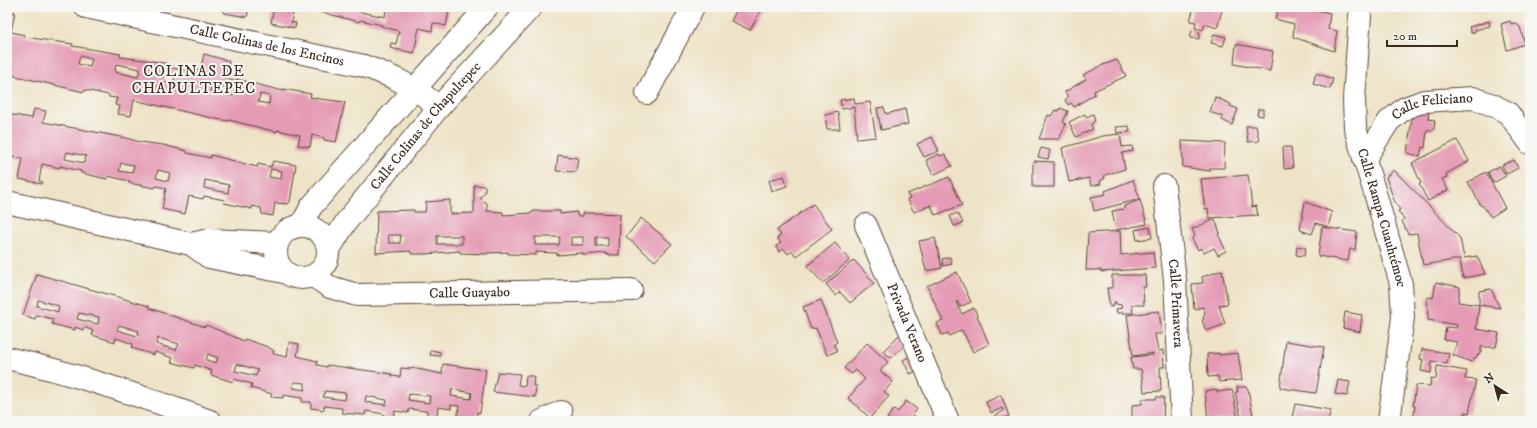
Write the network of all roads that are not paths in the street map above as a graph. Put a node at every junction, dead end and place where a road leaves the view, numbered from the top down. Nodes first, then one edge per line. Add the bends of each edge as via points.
1 (86, 7) edge
2 (487, 7) edge
3 (531, 7) edge
4 (693, 7) edge
5 (1360, 16) dead end
6 (415, 88) junction
7 (648, 93) dead end
8 (439, 107) junction
9 (1530, 143) edge
10 (1364, 160) junction
11 (1164, 186) dead end
12 (7, 202) edge
13 (866, 225) dead end
14 (301, 226) junction
15 (277, 243) junction
16 (191, 244) junction
17 (328, 251) junction
18 (284, 272) junction
19 (313, 276) junction
20 (631, 290) dead end
21 (7, 358) edge
22 (210, 421) edge
23 (948, 421) edge
24 (1182, 421) edge
25 (1389, 421) edge

1 - 6 street, Calle Colinas de los Encinos via 364,66
2 - 6 street
3 - 8 street, Calle Colinas de Chapultepec
4 - 7 street
5 - 10 street, Calle Rampa Cuauhtémoc via 1354,99 1355,128
6 - 8 street, Calle Colinas de los Encinos
6 - 14 street via 330,185
8 - 17 street, Calle Colinas de Chapultepec via 346,222
9 - 10 street, Calle Feliciano via 1508,112 1493,105 1473,98 1424,101 1406,108 1389,121
10 - 25 street, Calle Rampa Cuauhtémoc via 1401,284 1403,317
11 - 24 street, Calle Primavera via 1175,280
12 - 16 street
13 - 23 street, Privada Verano
14 - 15 street via 291,228 282,234
14 - 17 street via 311,227 320,233 326,241
15 - 16 street via 209,240
15 - 18 street via 275,253
16 - 18 street via 209,257
17 - 19 street via 326,262
18 - 19 street via 303,279
19 - 20 street, Calle Guayabo via 330,287 357,295
21 - 22 street via 111,386

